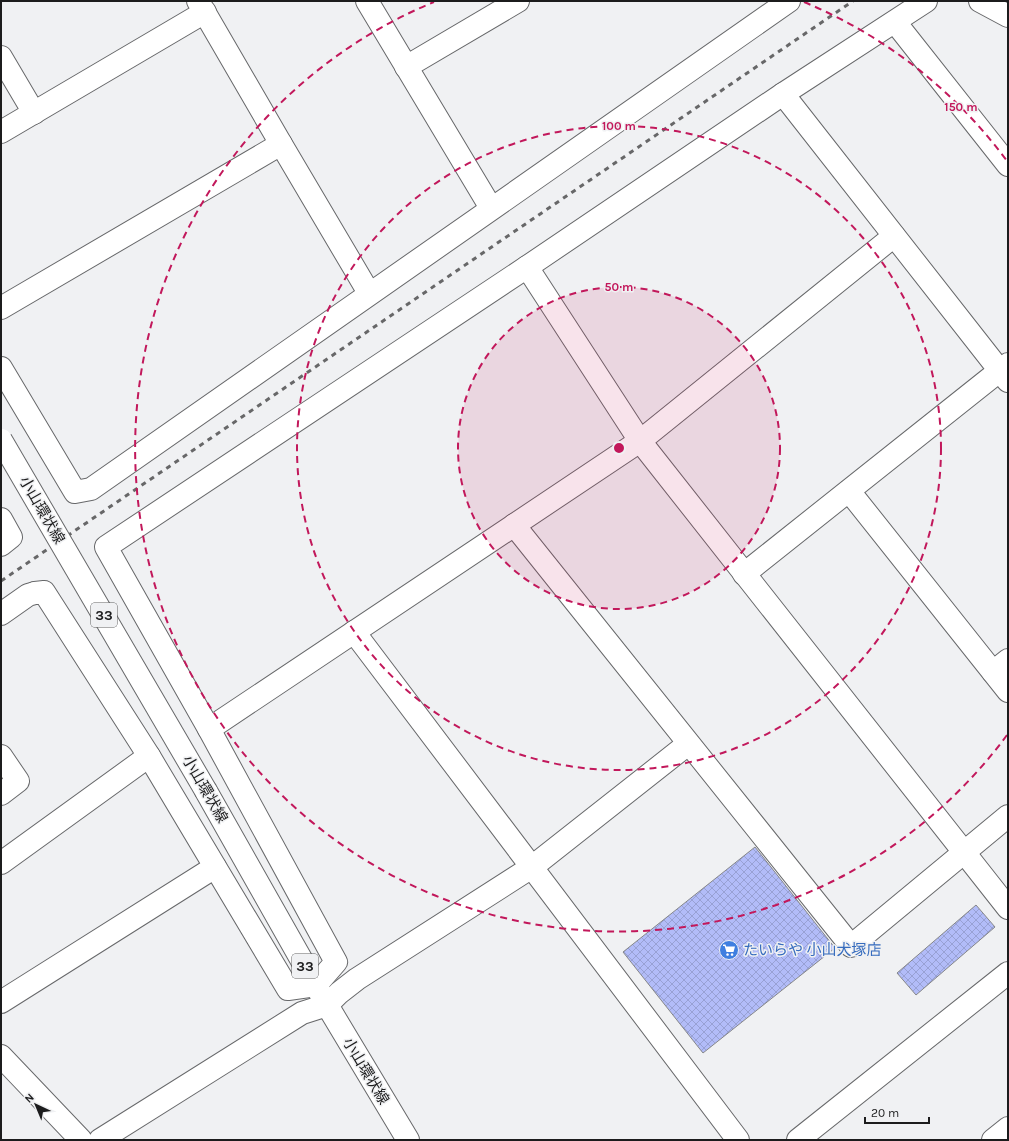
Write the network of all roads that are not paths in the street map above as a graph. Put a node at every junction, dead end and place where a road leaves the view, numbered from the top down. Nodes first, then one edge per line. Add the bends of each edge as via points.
1 (367, 1) edge
2 (518, 1) edge
3 (789, 1) edge
4 (926, 1) edge
5 (980, 1) edge
6 (202, 7) edge
7 (1008, 16) edge
8 (895, 22) junction
9 (1, 57) edge
10 (406, 67) junction
11 (783, 94) junction
12 (34, 113) junction
13 (1, 132) edge
14 (281, 144) junction
15 (1008, 165) edge
16 (491, 208) junction
17 (894, 236) junction
18 (527, 267) junction
19 (369, 293) junction
20 (1, 308) edge
21 (1, 368) edge
22 (1005, 372) edge
23 (1, 440) edge
24 (640, 441) junction
25 (850, 490) junction
26 (1, 519) edge
27 (514, 525) junction
28 (1, 544) edge
29 (744, 574) junction
30 (1, 614) edge
31 (354, 632) junction
32 (1001, 666) edge
33 (1008, 691) edge
34 (209, 729) junction
35 (688, 744) junction
36 (1, 756) edge
37 (149, 756) junction
38 (1, 794) edge
39 (1008, 816) edge
40 (963, 853) junction
41 (1, 863) edge
42 (215, 866) junction
43 (532, 867) junction
44 (1008, 908) edge
45 (1008, 973) edge
46 (316, 985) junction
47 (1, 1002) edge
48 (327, 1005) junction
49 (1, 1056) edge
50 (1008, 1128) edge
51 (81, 1140) edge
52 (100, 1140) edge
53 (408, 1140) edge
54 (738, 1140) edge
55 (798, 1140) edge
56 (993, 1140) edge

1 - 10 street
2 - 10 street
3 - 16 street
4 - 8 street
5 - 7 street
6 - 12 street
6 - 14 street
8 - 11 street
8 - 15 street
9 - 12 street
10 - 16 street
11 - 17 street
11 - 18 street
12 - 13 street
14 - 19 street
14 - 20 street
16 - 19 street
17 - 22 street
17 - 24 street
18 - 24 street
18 - 34 street via 106,548
19 - 21 street via 91,489 74,492
22 - 25 street
23 - 46 street, 小山環状線 / 33, bridge
24 - 27 street
24 - 29 street
25 - 29 street
25 - 32 street
26 - 28 street via 11,537
27 - 31 street
27 - 35 street
29 - 40 street
30 - 37 street via 28,595 44,592
31 - 34 street
31 - 43 street
32 - 33 street
34 - 46 street via 336,962
35 - 40 street via 851,946
35 - 43 street
36 - 38 street via 18,781
37 - 41 street
37 - 42 street
39 - 40 street
40 - 44 street
42 - 46 street via 288,989
42 - 47 street
43 - 48 street via 356,980
43 - 54 street
45 - 55 street
46 - 48 street, 小山環状線 / 33
48 - 52 street via 302,1013
48 - 53 street, 小山環状線 / 33
49 - 51 street
50 - 56 street

